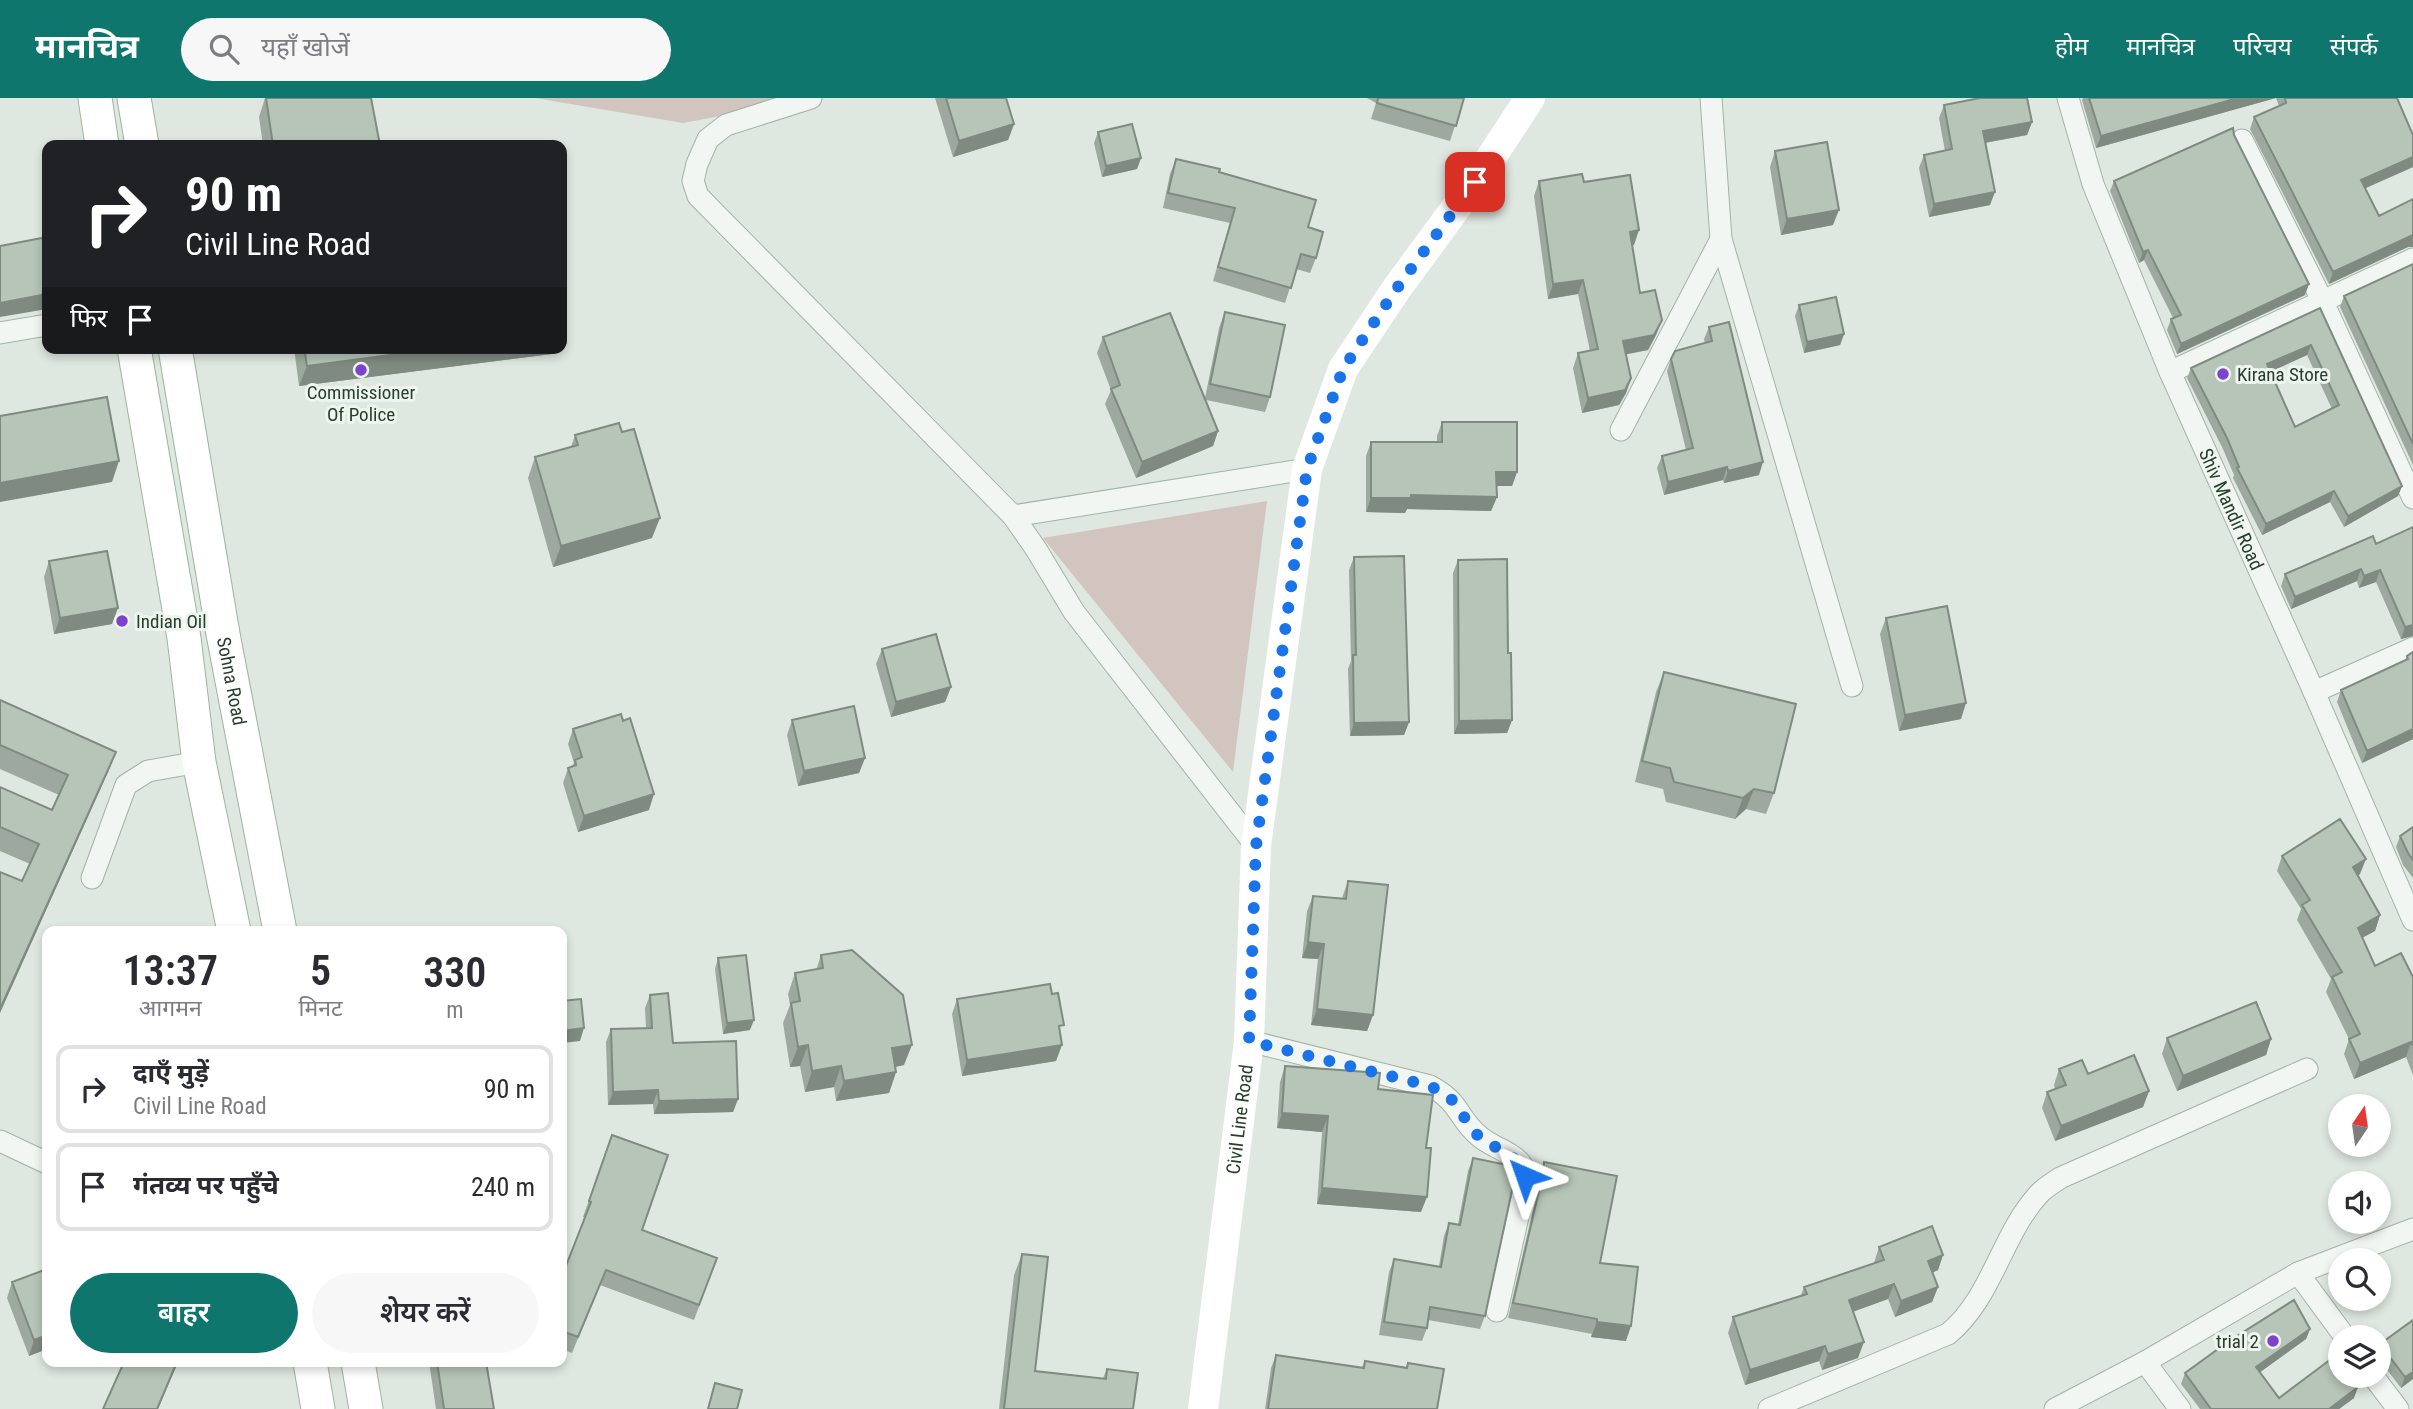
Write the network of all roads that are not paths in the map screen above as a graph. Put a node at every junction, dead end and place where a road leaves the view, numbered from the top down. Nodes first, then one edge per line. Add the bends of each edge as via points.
1 (811, 98) edge
2 (1530, 98) edge
3 (1712, 98) edge
4 (2069, 98) edge
5 (138, 121) edge
6 (99, 123) edge
7 (2242, 140) dead end
8 (1721, 239) junction
9 (2413, 259) edge
10 (2323, 302) junction
11 (42, 326) edge
12 (0, 333) edge
13 (135, 354) edge
14 (176, 354) edge
15 (2170, 372) junction
16 (1621, 430) dead end
17 (1307, 469) junction
18 (2413, 498) edge
19 (1013, 516) junction
20 (2413, 648) edge
21 (1852, 687) dead end
22 (2314, 692) junction
23 (199, 762) junction
24 (1256, 846) junction
25 (92, 878) dead end
26 (2413, 917) edge
27 (233, 926) edge
28 (278, 926) edge
29 (1249, 1041) junction
30 (2307, 1069) dead end
31 (0, 1141) edge
32 (42, 1161) edge
33 (2413, 1229) edge
34 (2298, 1273) junction
35 (1497, 1311) dead end
36 (2336, 1325) edge
37 (2145, 1362) junction
38 (311, 1367) edge
39 (359, 1367) edge
40 (2382, 1388) edge
41 (318, 1409) edge
42 (366, 1409) edge
43 (1203, 1409) edge
44 (1769, 1409) edge
45 (2054, 1409) edge
46 (2180, 1409) edge
47 (2398, 1409) edge

1 - 19 street via 726,125 708,139 693,181 698,196
2 - 17 street, Civil Line Road via 1343,369
3 - 8 street
4 - 15 street, Shiv Mandir Road via 2093,184
5 - 6 main road
7 - 10 street
8 - 16 street
8 - 21 street
9 - 10 street
10 - 15 street
10 - 18 street
11 - 12 street
13 - 23 main road, Sohna Road via 184,638
14 - 28 main road, Sohna Road
15 - 22 street, Shiv Mandir Road
17 - 19 street
17 - 24 street, Civil Line Road
19 - 24 street via 1074,612
20 - 22 street
22 - 26 street, Shiv Mandir Road
23 - 25 street via 148,771 126,785
23 - 27 main road, Sohna Road
24 - 29 street, Civil Line Road
29 - 35 street via 1430,1086 1454,1102 1479,1137 1522,1166 1525,1185
29 - 43 street, Civil Line Road
30 - 44 street via 2060,1178 2039,1194 1983,1290 1948,1334
31 - 32 street
33 - 34 street
34 - 36 street
34 - 37 street
37 - 45 street
37 - 46 street
38 - 41 main road
39 - 42 main road
40 - 47 street

